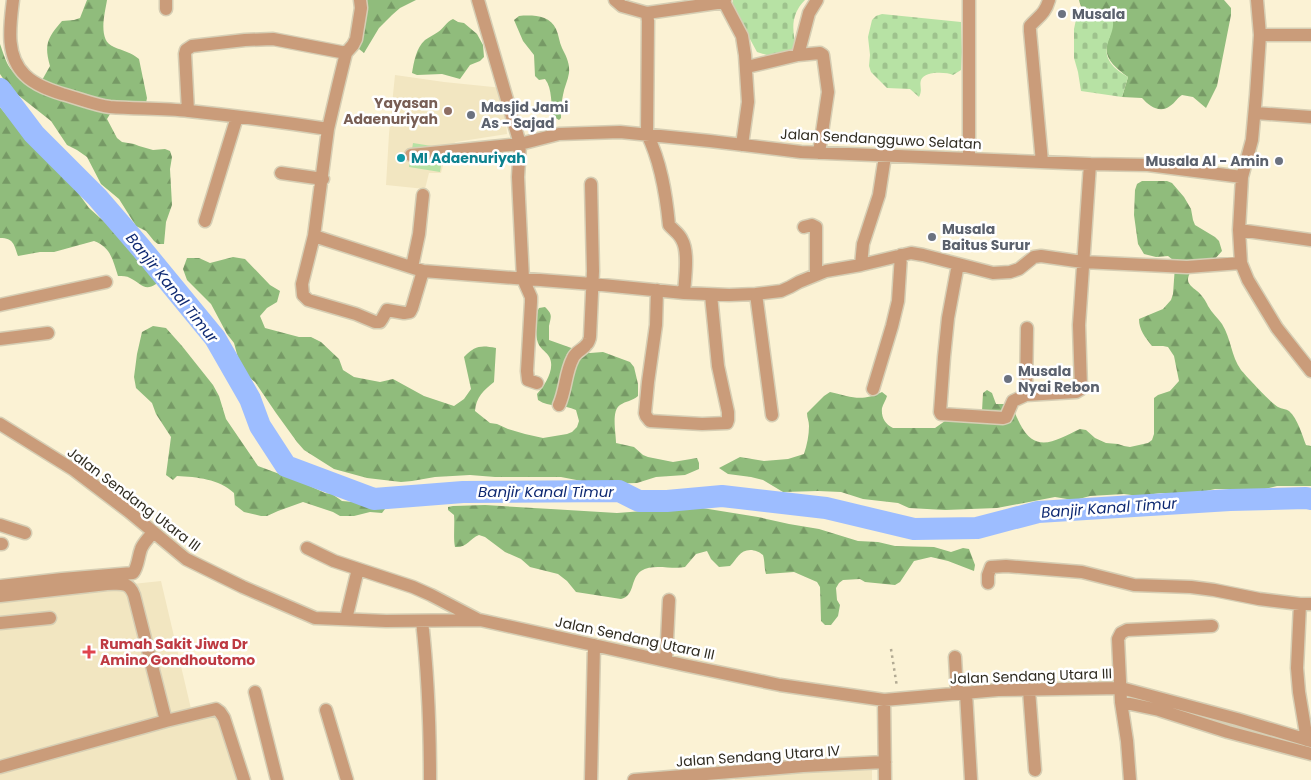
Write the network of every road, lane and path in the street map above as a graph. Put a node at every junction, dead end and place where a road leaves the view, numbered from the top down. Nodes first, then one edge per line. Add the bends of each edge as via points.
1 (14, 0) edge
2 (360, 0) edge
3 (478, 0) edge
4 (615, 0) edge
5 (817, 0) edge
6 (969, 0) edge
7 (1049, 0) edge
8 (1257, 0) edge
9 (724, 1) edge
10 (647, 12) junction
11 (1260, 35) junction
12 (1311, 35) edge
13 (346, 53) junction
14 (798, 56) junction
15 (747, 67) junction
16 (188, 111) junction
17 (1254, 113) junction
18 (237, 117) junction
19 (1311, 117) edge
20 (328, 129) junction
21 (647, 134) junction
22 (520, 144) junction
23 (742, 145) junction
24 (819, 153) junction
25 (411, 155) dead end
26 (885, 156) junction
27 (969, 159) junction
28 (1042, 162) junction
29 (1090, 164) junction
30 (281, 172) dead end
31 (1242, 176) junction
32 (323, 179) junction
33 (591, 184) dead end
34 (423, 195) dead end
35 (205, 221) dead end
36 (804, 227) dead end
37 (1239, 230) junction
38 (314, 236) junction
39 (1311, 240) edge
40 (901, 255) junction
41 (1083, 262) junction
42 (1241, 263) junction
43 (958, 264) junction
44 (861, 265) junction
45 (417, 269) junction
46 (816, 274) junction
47 (523, 279) junction
48 (106, 282) dead end
49 (592, 284) junction
50 (657, 290) junction
51 (684, 293) junction
52 (756, 294) junction
53 (711, 295) junction
54 (0, 305) edge
55 (1027, 328) dead end
56 (48, 333) dead end
57 (0, 339) edge
58 (1311, 371) edge
59 (536, 383) dead end
60 (873, 389) dead end
61 (1026, 395) junction
62 (559, 405) dead end
63 (772, 415) dead end
64 (0, 424) edge
65 (0, 525) edge
66 (153, 532) junction
67 (25, 533) dead end
68 (307, 548) dead end
69 (358, 568) junction
70 (988, 583) dead end
71 (0, 586) edge
72 (0, 596) edge
73 (669, 600) dead end
74 (1305, 604) edge
75 (50, 618) dead end
76 (346, 619) junction
77 (480, 620) junction
78 (422, 621) junction
79 (0, 623) edge
80 (1212, 626) dead end
81 (594, 644) junction
82 (892, 649) dead end
83 (955, 657) dead end
84 (666, 661) junction
85 (1120, 688) junction
86 (1029, 690) junction
87 (255, 692) dead end
88 (961, 693) junction
89 (898, 699) junction
90 (884, 700) junction
91 (1121, 702) junction
92 (326, 710) dead end
93 (166, 721) junction
94 (1309, 741) edge
95 (1311, 754) edge
96 (885, 762) junction
97 (0, 767) edge
98 (1035, 770) dead end
99 (244, 780) edge
100 (278, 780) edge
101 (347, 780) edge
102 (430, 780) edge
103 (592, 780) edge
104 (634, 780) edge
105 (885, 780) edge
106 (971, 780) edge
107 (1130, 780) edge

1 - 16 street via 11,48 25,75 35,83 108,106
2 - 13 street via 356,39
3 - 22 street
4 - 10 street via 622,6
5 - 14 street via 809,13
6 - 27 street
7 - 28 street via 1040,18 1030,26
8 - 11 street
9 - 10 street
9 - 15 street via 742,36
10 - 21 street
11 - 12 street
11 - 17 street
13 - 16 street via 273,40 192,46 184,54
13 - 20 street
14 - 15 street
14 - 24 street via 823,55 828,92
15 - 23 street via 748,102
16 - 18 street
17 - 19 street
17 - 31 street via 1252,140
18 - 20 street
18 - 35 street
20 - 32 street
21 - 22 street, Jalan Sendangguwo Selatan via 572,132
21 - 23 street, Jalan Sendangguwo Selatan
21 - 51 street via 658,162 669,224 685,247
22 - 25 street, Jalan Sendangguwo Selatan
22 - 47 street
23 - 24 street, Jalan Sendangguwo Selatan
24 - 26 street, Jalan Sendangguwo Selatan
26 - 27 street, Jalan Sendangguwo Selatan
26 - 44 street
27 - 28 street, Jalan Sendangguwo Selatan
28 - 29 street, Jalan Sendangguwo Selatan
29 - 31 street, Jalan Sendangguwo Selatan via 1148,165
29 - 41 street
30 - 32 street
31 - 37 street
32 - 38 street
33 - 49 street
34 - 45 street
36 - 46 street via 816,227
37 - 39 street
37 - 42 street
38 - 45 street
38 - 45 street via 302,284 305,298 375,322 381,321 387,310 410,312
40 - 43 street via 911,253
40 - 44 street
40 - 60 street via 898,301
41 - 42 street via 1187,267
41 - 43 street via 1037,256 1019,269 993,273
41 - 61 street via 1081,389
42 - 58 street via 1277,328
43 - 61 street via 948,318 941,414 1003,418 1013,401
44 - 46 street
45 - 47 street
46 - 52 street via 781,290
47 - 49 street
47 - 59 street via 531,302 528,380
48 - 54 street
49 - 50 street
49 - 62 street via 590,337 588,344 574,355
50 - 51 street
50 - 53 street via 645,413 650,421 727,423
51 - 53 street
52 - 53 street
52 - 63 street
55 - 61 street
56 - 57 street
64 - 66 street, Jalan Sendang Utara III via 74,470
65 - 67 street
66 - 71 street via 142,547 133,573
66 - 76 street, Jalan Sendang Utara III via 186,559 243,587 315,618
68 - 69 street
69 - 76 street
69 - 77 street via 431,595
70 - 74 street via 991,567 1006,566 1082,572 1134,585 1191,587
72 - 93 street via 107,584 128,586 134,595
73 - 84 street
74 - 94 street via 1297,668
75 - 79 street
76 - 78 street, Jalan Sendang Utara III
77 - 78 street, Jalan Sendang Utara III
77 - 81 street, Jalan Sendang Utara III
78 - 102 street via 430,728
80 - 85 street via 1122,632 1118,639
81 - 84 street, Jalan Sendang Utara III
81 - 103 street
82 - 89 path
83 - 88 street
84 - 90 street, Jalan Sendang Utara III via 780,684
85 - 86 street, Jalan Sendang Utara III
85 - 91 street
85 - 94 street, Jalan Sendang Utara III via 1237,718
86 - 88 street, Jalan Sendang Utara III
86 - 98 street
87 - 100 street
88 - 89 street, Jalan Sendang Utara III
88 - 106 street
89 - 90 street, Jalan Sendang Utara III
90 - 96 street
91 - 95 street
91 - 107 street
92 - 101 street
93 - 97 street
93 - 99 street via 216,709 220,712
96 - 104 street, Jalan Sendang Utara IV
96 - 105 street

